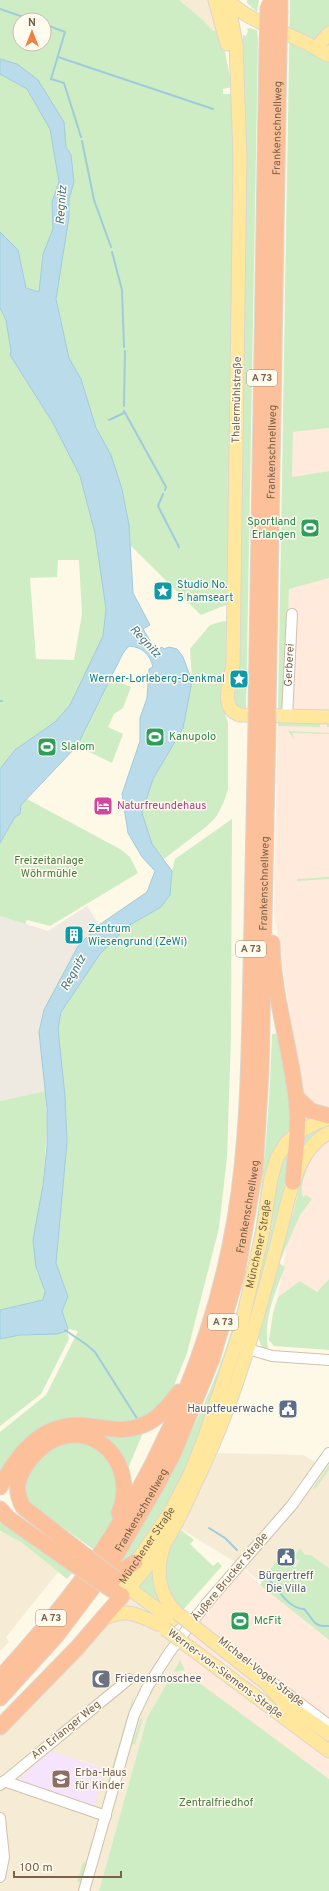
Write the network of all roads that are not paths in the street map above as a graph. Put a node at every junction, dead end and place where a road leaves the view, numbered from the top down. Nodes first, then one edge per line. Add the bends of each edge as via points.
1 (215, 0) edge
2 (228, 1) edge
3 (274, 4) edge
4 (251, 18) junction
5 (329, 34) edge
6 (236, 44) junction
7 (325, 53) edge
8 (237, 87) junction
9 (292, 614) dead end
10 (287, 717) junction
11 (329, 717) edge
12 (262, 723) junction
13 (265, 884) junction
14 (297, 1098) junction
15 (329, 1117) edge
16 (297, 1133) junction
17 (329, 1133) edge
18 (293, 1182) junction
19 (242, 1347) junction
20 (329, 1360) edge
21 (192, 1376) junction
22 (329, 1453) edge
23 (0, 1487) edge
24 (0, 1509) edge
25 (165, 1542) junction
26 (98, 1560) junction
27 (135, 1562) joint
28 (119, 1584) junction
29 (102, 1619) junction
30 (194, 1620) junction
31 (168, 1622) junction
32 (0, 1678) edge
33 (129, 1679) dead end
34 (0, 1698) edge
35 (329, 1724) edge
36 (0, 1727) edge
37 (329, 1734) edge
38 (329, 1751) edge
39 (2, 1783) edge
40 (106, 1816) junction
41 (0, 1818) edge
42 (0, 1877) edge
43 (84, 1891) edge

1 - 8 main road, Thalermühlstraße
2 - 4 main road
2 - 6 main road, Thalermühlstraße
3 - 12 highway, Frankenschnellweg / A 73, bridge
4 - 6 main road via 241,26
4 - 7 main road
5 - 7 main road
6 - 8 main road, Thalermühlstraße
8 - 10 main road, Thalermühlstraße via 240,158 233,664 227,697 233,712 240,715
9 - 10 street, Gerberei
10 - 11 main road
12 - 13 highway, Frankenschnellweg / A 73
12 - 21 highway, Frankenschnellweg / A 73 via 246,1128 235,1219 224,1271
13 - 14 highway via 271,916 272,948
13 - 34 highway, Frankenschnellweg / A 73 via 261,1072 254,1170 237,1274 212,1359 174,1452 112,1562 57,1635
14 - 15 highway via 311,1111
14 - 16 highway
15 - 16 main road, Münchener Straße
16 - 18 highway
16 - 19 main road, Münchener Straße via 286,1143 273,1171
17 - 18 main road, Münchener Straße via 308,1151
18 - 19 main road, Münchener Straße
19 - 20 street via 272,1356
19 - 25 main road, Münchener Straße via 211,1450
19 - 27 main road, Münchener Straße via 191,1472 171,1511
21 - 23 highway via 166,1408 142,1426 111,1430 73,1424 43,1434 25,1449
21 - 26 highway, Frankenschnellweg / A 73 via 146,1477
22 - 30 street, Äußere Brucker Straße via 292,1504
24 - 28 highway, bridge via 8,1518 75,1565
25 - 28 main road, Münchener Straße
25 - 31 main road via 160,1564 160,1586 166,1601
26 - 26 highway, bridge via 78,1550 23,1508 17,1491 21,1472 34,1454 53,1440 75,1436 94,1440 111,1452 122,1468 123,1503
26 - 28 highway, bridge
26 - 32 highway, Frankenschnellweg / A 73
27 - 28 highway via 126,1568
28 - 29 highway
28 - 31 main road, Werner-von-Siemens-Straße
29 - 31 main road via 132,1612
29 - 36 highway
30 - 35 street, Michael-Vogel-Straße via 249,1665
30 - 40 street, Äußere Brucker Straße via 157,1670 134,1715
31 - 37 main road, Werner-von-Siemens-Straße, bridge via 267,1684 283,1702
31 - 38 main road, Werner-von-Siemens-Straße, bridge
33 - 39 street, Am Erlanger Weg
39 - 40 street, Am Erlanger Weg
40 - 43 street, Äußere Brucker Straße
41 - 42 street via 4,1857

